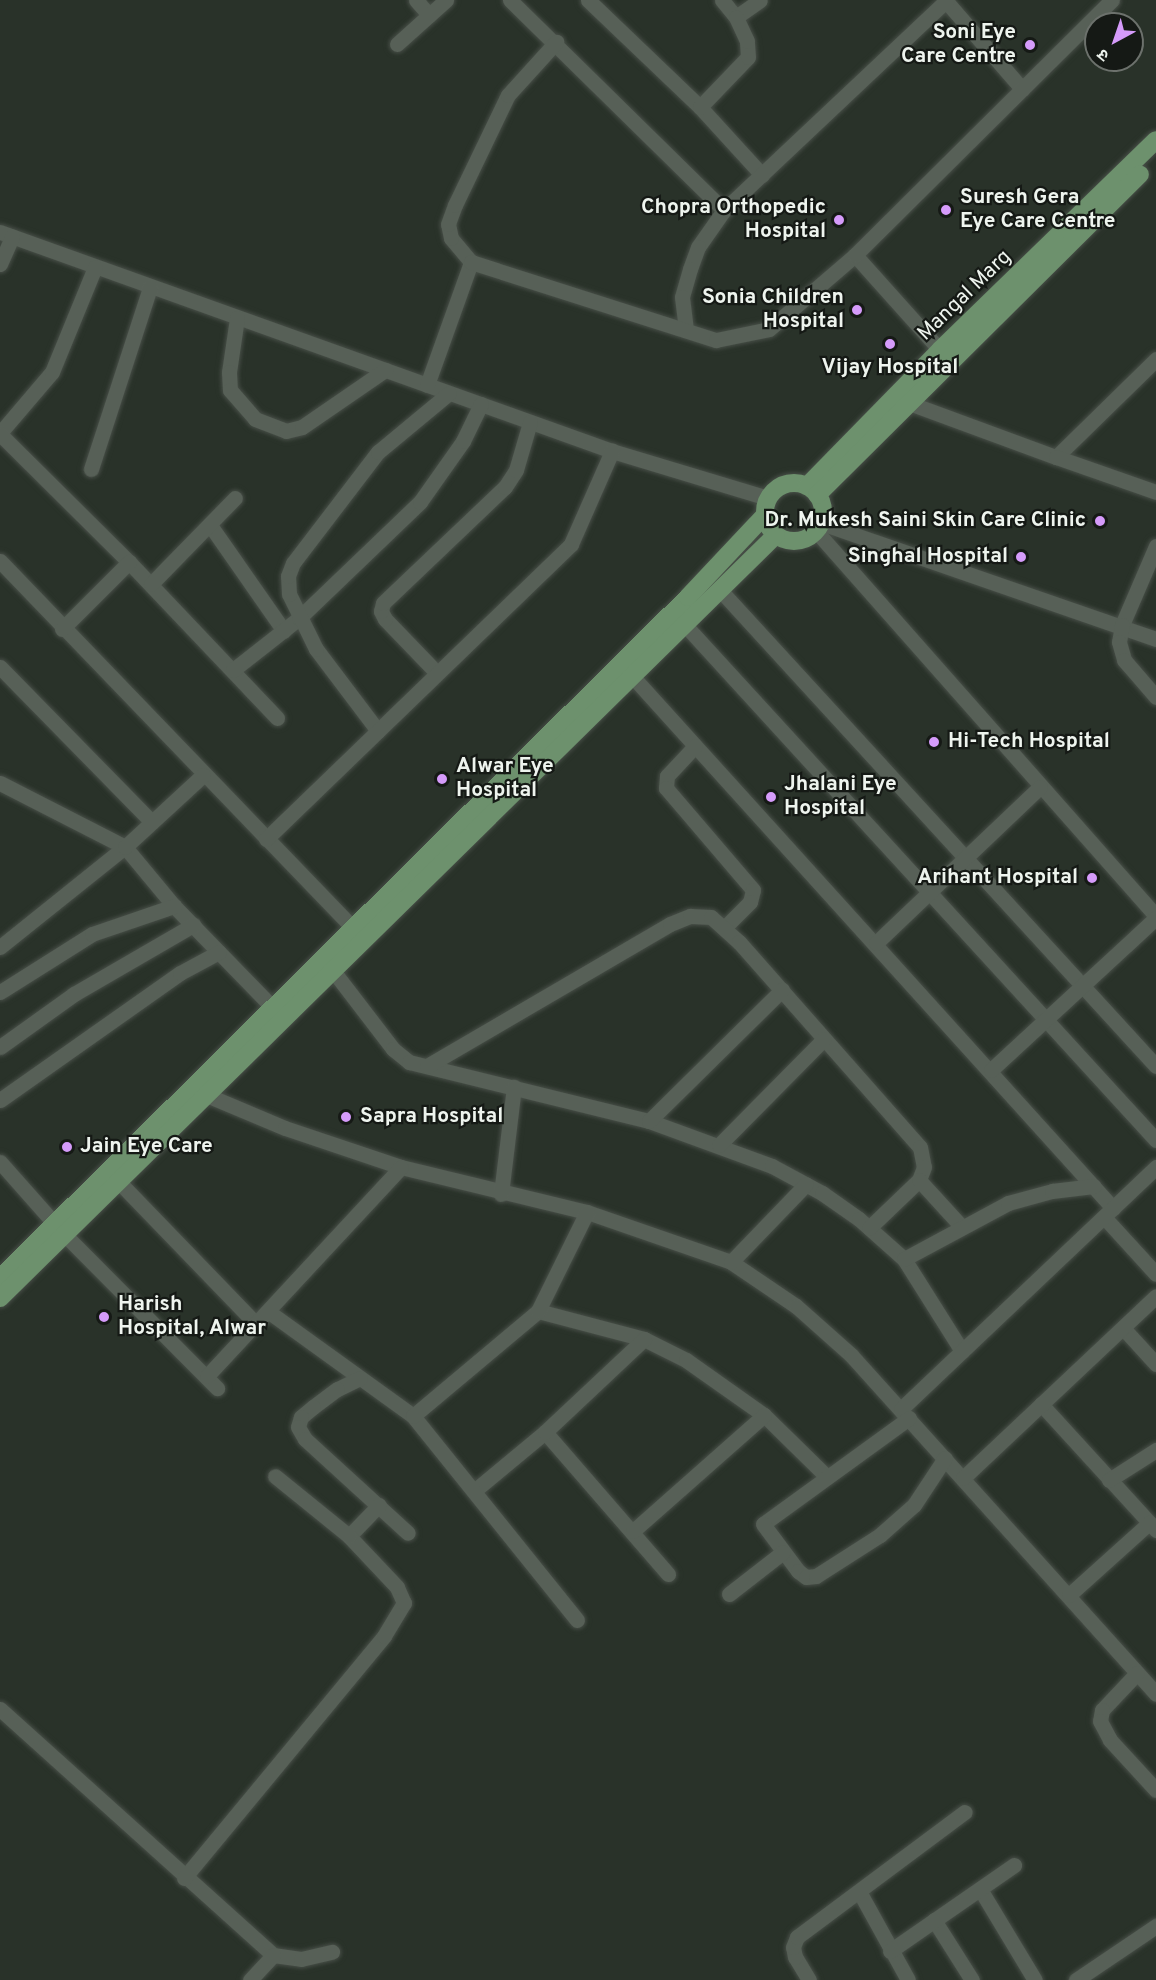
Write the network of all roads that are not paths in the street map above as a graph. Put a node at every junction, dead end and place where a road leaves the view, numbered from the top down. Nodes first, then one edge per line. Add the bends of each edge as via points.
1 (416, 0) edge
2 (446, 0) edge
3 (510, 0) edge
4 (588, 0) edge
5 (722, 0) edge
6 (760, 0) edge
7 (946, 0) edge
8 (1112, 0) edge
9 (429, 15) junction
10 (736, 17) junction
11 (556, 42) junction
12 (397, 44) dead end
13 (1022, 89) junction
14 (700, 107) junction
15 (1156, 140) edge
16 (1156, 158) edge
17 (762, 175) junction
18 (724, 210) junction
19 (6, 234) edge
20 (855, 255) junction
21 (471, 261) junction
22 (0, 264) edge
23 (95, 267) junction
24 (150, 287) junction
25 (237, 318) junction
26 (686, 330) junction
27 (940, 350) junction
28 (1156, 359) edge
29 (386, 370) junction
30 (427, 385) junction
31 (449, 393) junction
32 (481, 404) junction
33 (909, 404) junction
34 (530, 422) junction
35 (0, 434) edge
36 (612, 451) junction
37 (1056, 457) junction
38 (91, 470) dead end
39 (812, 490) junction
40 (1156, 492) edge
41 (235, 498) dead end
42 (766, 506) junction
43 (210, 525) junction
44 (819, 527) junction
45 (776, 535) junction
46 (1156, 546) edge
47 (0, 561) edge
48 (129, 562) junction
49 (151, 584) junction
50 (721, 591) junction
51 (299, 618) junction
52 (685, 625) junction
53 (1122, 626) junction
54 (62, 629) junction
55 (284, 631) junction
56 (1156, 639) edge
57 (1, 668) edge
58 (233, 670) junction
59 (437, 673) junction
60 (633, 677) junction
61 (1156, 697) edge
62 (277, 718) dead end
63 (378, 731) junction
64 (695, 746) junction
65 (203, 775) junction
66 (0, 783) edge
67 (1040, 787) junction
68 (152, 822) junction
69 (266, 839) junction
70 (125, 847) junction
71 (965, 858) junction
72 (930, 891) junction
73 (174, 906) junction
74 (1156, 917) edge
75 (193, 925) junction
76 (725, 927) junction
77 (354, 928) junction
78 (876, 943) junction
79 (0, 947) edge
80 (219, 952) junction
81 (334, 972) junction
82 (1082, 985) junction
83 (782, 990) junction
84 (0, 992) edge
85 (275, 1010) junction
86 (1046, 1018) junction
87 (824, 1039) junction
88 (0, 1047) edge
89 (427, 1066) junction
90 (1156, 1066) edge
91 (991, 1070) junction
92 (514, 1087) junction
93 (200, 1093) junction
94 (0, 1100) edge
95 (649, 1121) junction
96 (1156, 1140) edge
97 (719, 1145) junction
98 (0, 1162) edge
99 (401, 1167) junction
100 (1156, 1167) edge
101 (919, 1180) junction
102 (119, 1182) junction
103 (806, 1184) junction
104 (1094, 1186) junction
105 (501, 1194) junction
106 (586, 1212) junction
107 (1108, 1212) junction
108 (961, 1226) junction
109 (869, 1228) junction
110 (59, 1229) junction
111 (904, 1260) junction
112 (731, 1262) junction
113 (1156, 1274) edge
114 (1, 1276) edge
115 (1156, 1296) edge
116 (0, 1298) edge
117 (538, 1311) junction
118 (269, 1312) junction
119 (256, 1324) junction
120 (1122, 1328) junction
121 (644, 1340) junction
122 (962, 1351) junction
123 (1156, 1364) edge
124 (207, 1376) junction
125 (360, 1378) junction
126 (217, 1388) dead end
127 (1041, 1404) junction
128 (905, 1414) junction
129 (764, 1415) junction
130 (413, 1416) junction
131 (545, 1432) junction
132 (1156, 1450) edge
133 (945, 1458) junction
134 (274, 1476) dead end
135 (826, 1477) junction
136 (963, 1478) junction
137 (1110, 1480) junction
138 (474, 1491) junction
139 (380, 1505) junction
140 (1153, 1527) edge
141 (633, 1531) junction
142 (408, 1533) dead end
143 (349, 1536) junction
144 (783, 1552) junction
145 (668, 1574) dead end
146 (729, 1594) dead end
147 (1069, 1595) junction
148 (577, 1620) dead end
149 (1137, 1673) junction
150 (1156, 1694) edge
151 (0, 1709) edge
152 (1156, 1790) edge
153 (965, 1812) dead end
154 (1014, 1865) dead end
155 (184, 1878) junction
156 (980, 1889) junction
157 (860, 1893) junction
158 (934, 1920) junction
159 (1156, 1926) edge
160 (890, 1951) junction
161 (332, 1952) dead end
162 (273, 1955) junction
163 (250, 1980) edge
164 (809, 1980) edge
165 (909, 1980) edge
166 (972, 1980) edge
167 (1035, 1980) edge
168 (1076, 1980) edge

1 - 9 street
2 - 9 street
3 - 11 street
4 - 14 street
5 - 10 street
6 - 10 street
7 - 13 street
7 - 17 street
8 - 13 street
9 - 12 street
10 - 14 street via 747,41 748,57
11 - 18 street
11 - 21 street via 508,95 455,205 448,224 452,238
13 - 20 street
14 - 17 street
15 - 27 main road, Mangal Marg
16 - 33 main road, Mangal Marg
17 - 18 street
18 - 26 street via 698,247 690,268 682,297
19 - 22 street
19 - 23 street
20 - 26 street via 769,329 716,339
20 - 27 street
21 - 26 street
21 - 30 street
23 - 24 street
23 - 35 street via 52,372
24 - 25 street
24 - 38 street
25 - 29 street
25 - 29 street via 228,372 230,390 255,419 286,431 302,427
27 - 39 main road, Mangal Marg
28 - 37 street
29 - 30 street
30 - 31 street
31 - 32 street
31 - 51 street via 378,452 293,563 288,576 289,594
32 - 34 street
32 - 51 street via 463,441 420,502
33 - 37 street
33 - 39 main road, Mangal Marg
34 - 36 street
34 - 59 street via 516,470 505,487 381,610
35 - 48 street
36 - 42 street
36 - 59 street via 571,544
37 - 40 street
39 - 42 main road via 783,484
39 - 44 main road via 823,506
41 - 43 street
42 - 45 main road
42 - 77 main road via 688,597
43 - 49 street
43 - 55 street
44 - 45 main road via 796,541
44 - 53 street
44 - 67 street
45 - 50 main road
46 - 53 street
47 - 54 street
48 - 49 street
48 - 54 street
49 - 58 street
50 - 52 main road
50 - 71 street
51 - 55 street
51 - 63 street via 321,656
52 - 60 main road
52 - 72 street
53 - 56 street
53 - 61 street via 1119,642 1124,660
54 - 65 street
55 - 58 street
57 - 68 street
58 - 62 street
59 - 63 street
60 - 64 street
60 - 81 main road
63 - 69 street
64 - 76 street via 667,776 666,788 753,890 750,902
64 - 78 street
65 - 68 street
65 - 69 street
66 - 70 street
67 - 71 street
67 - 74 street
68 - 70 street
69 - 77 street
70 - 73 street
70 - 79 street
71 - 72 street
71 - 82 street
72 - 78 street
72 - 86 street
73 - 75 street
73 - 84 street via 92,934
74 - 82 street
75 - 80 street
75 - 88 street via 74,994
76 - 83 street
76 - 89 street via 700,914 670,924
77 - 85 main road
78 - 91 street
80 - 85 street
80 - 94 street via 180,973
81 - 89 street via 393,1049 409,1062
81 - 93 main road
82 - 86 street
82 - 90 street
83 - 87 street
83 - 95 street
85 - 93 main road
86 - 91 street
86 - 96 street
87 - 97 street
87 - 101 street via 920,1147 924,1167
89 - 92 street
91 - 104 street
92 - 95 street
92 - 105 street
93 - 99 street via 285,1128
93 - 102 main road
93 - 110 main road
95 - 97 street
97 - 103 street
98 - 110 street
99 - 105 street
99 - 118 street
100 - 107 street
101 - 108 street
101 - 109 street
102 - 110 main road
102 - 119 street
103 - 109 street
103 - 112 street
104 - 107 street
104 - 108 street via 1029,1196
105 - 106 street
106 - 112 street
106 - 117 street
107 - 113 street
107 - 122 street
108 - 111 street
109 - 111 street
110 - 114 main road
110 - 116 main road
110 - 124 street
111 - 122 street
112 - 128 street via 796,1306 851,1355
115 - 120 street
117 - 121 street
117 - 130 street
118 - 119 street
118 - 125 street
119 - 124 street
120 - 123 street
120 - 127 street
121 - 129 street via 686,1360
121 - 131 street
122 - 128 street
124 - 126 street
125 - 130 street
125 - 139 street via 313,1407 301,1417 298,1427 305,1439
127 - 136 street
127 - 137 street
128 - 133 street
128 - 135 street
129 - 135 street
129 - 141 street
130 - 138 street
131 - 138 street
131 - 141 street
132 - 137 street
133 - 136 street
133 - 144 street via 902,1518 825,1571 806,1577
134 - 143 street
135 - 144 street via 763,1524
136 - 147 street
137 - 140 street
138 - 148 street
139 - 142 street
139 - 143 street
140 - 147 street
141 - 145 street
143 - 155 street via 397,1587 404,1603 400,1615
144 - 146 street
147 - 149 street
149 - 150 street
149 - 152 street via 1102,1710 1100,1721 1110,1740
151 - 155 street
153 - 157 street
154 - 156 street
155 - 162 street
156 - 158 street
156 - 167 street
157 - 160 street
157 - 164 street via 797,1937 795,1957
158 - 160 street
158 - 166 street
159 - 168 street
160 - 165 street
161 - 162 street via 301,1959
162 - 163 street

